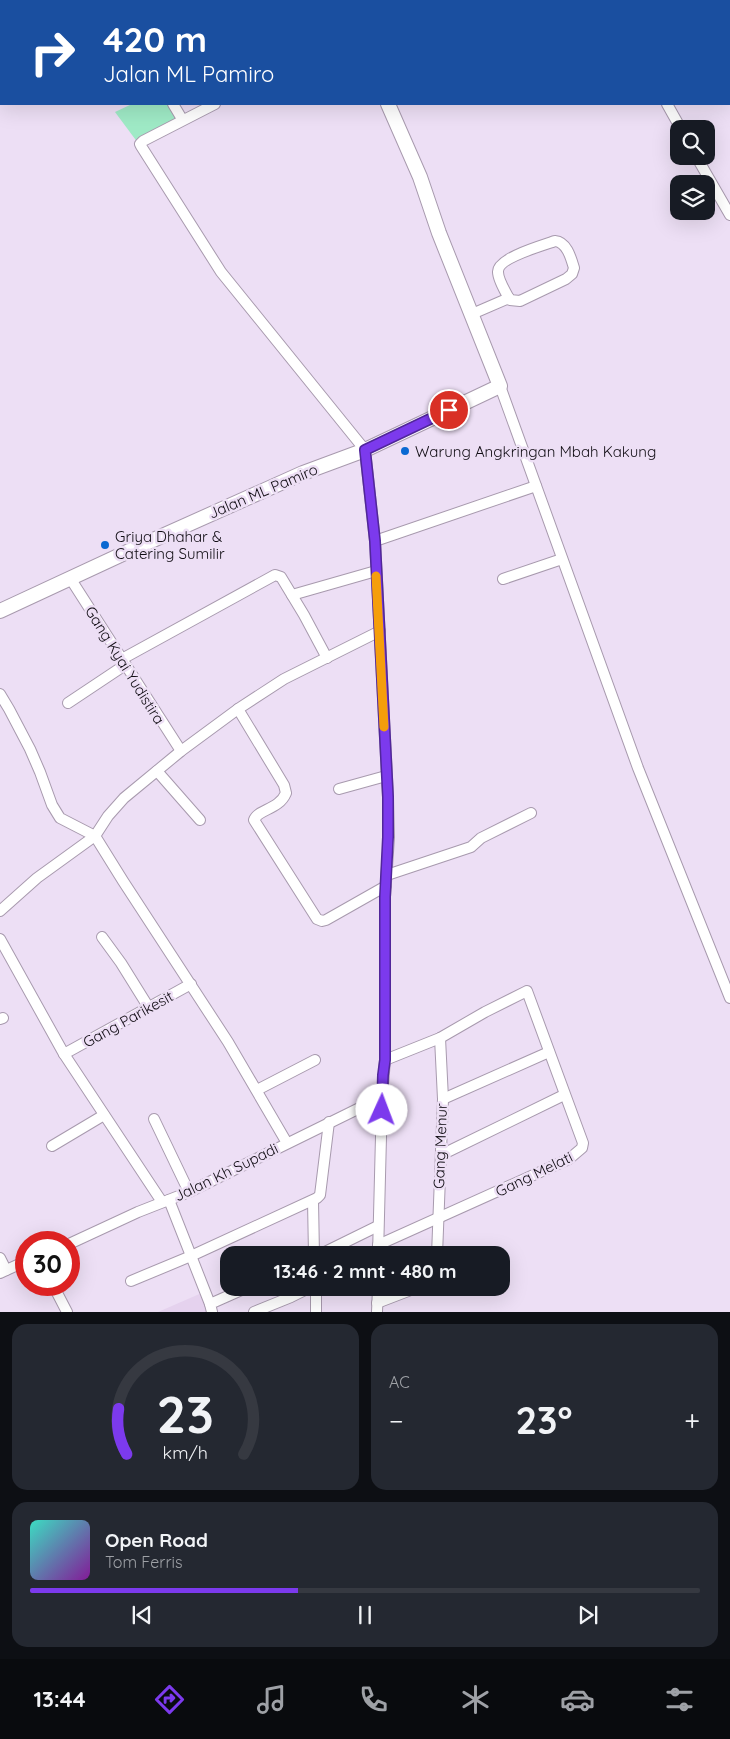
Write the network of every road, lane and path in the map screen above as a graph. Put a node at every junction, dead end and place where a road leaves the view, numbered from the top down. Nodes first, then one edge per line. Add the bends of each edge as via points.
1 (174, 105) edge
2 (213, 105) edge
3 (388, 105) edge
4 (668, 105) edge
5 (182, 120) junction
6 (676, 120) edge
7 (701, 165) edge
8 (730, 215) edge
9 (509, 298) junction
10 (472, 314) junction
11 (500, 386) junction
12 (365, 450) junction
13 (536, 486) junction
14 (375, 541) junction
15 (562, 559) junction
16 (376, 571) junction
17 (70, 578) junction
18 (503, 579) dead end
19 (292, 595) junction
20 (0, 611) edge
21 (380, 631) junction
22 (327, 658) junction
23 (124, 662) junction
24 (0, 694) edge
25 (68, 703) dead end
26 (238, 708) junction
27 (181, 751) junction
28 (157, 771) junction
29 (386, 776) junction
30 (340, 789) dead end
31 (531, 813) dead end
32 (200, 820) dead end
33 (95, 836) junction
34 (387, 875) junction
35 (386, 886) junction
36 (0, 911) edge
37 (102, 937) dead end
38 (0, 938) edge
39 (191, 984) junction
40 (730, 998) edge
41 (149, 1008) junction
42 (440, 1038) junction
43 (549, 1052) junction
44 (64, 1054) junction
45 (315, 1060) dead end
46 (385, 1060) junction
47 (257, 1090) junction
48 (564, 1095) junction
49 (382, 1097) junction
50 (443, 1098) junction
51 (104, 1115) junction
52 (154, 1119) dead end
53 (329, 1122) junction
54 (287, 1143) junction
55 (52, 1146) dead end
56 (441, 1155) junction
57 (188, 1192) junction
58 (165, 1201) junction
59 (313, 1201) junction
60 (437, 1217) junction
61 (378, 1226) junction
62 (80, 1239) edge
63 (314, 1246) edge
64 (337, 1246) edge
65 (378, 1246) edge
66 (385, 1246) edge
67 (437, 1246) edge
68 (191, 1256) junction
69 (0, 1258) edge
70 (15, 1266) edge
71 (3, 1271) edge
72 (130, 1281) dead end
73 (59, 1296) edge
74 (232, 1296) edge
75 (293, 1296) edge
76 (316, 1296) edge
77 (400, 1296) edge
78 (377, 1307) edge
79 (211, 1308) edge
80 (67, 1312) edge
81 (254, 1312) edge
82 (316, 1312) edge

1 - 5 street
2 - 5 street
3 - 10 street via 420,177
4 - 6 street
5 - 12 street via 143,141 141,146 221,272
7 - 8 street
9 - 9 street via 498,274 501,264 555,241 564,244 574,268 570,276 520,301 514,302
9 - 10 street
10 - 11 street
11 - 12 street, Jalan ML Pamiro
11 - 13 street
12 - 14 street, Gang Melati
12 - 17 street, Jalan ML Pamiro via 303,473
13 - 14 street
13 - 15 street
14 - 16 street, Gang Melati
15 - 18 street
15 - 40 street via 638,768
16 - 19 street
16 - 21 street, Gang Melati
17 - 20 street, Jalan ML Pamiro
17 - 23 street, Gang Kyai Yudistira
19 - 22 street
19 - 23 street via 280,575 274,575
21 - 22 street
21 - 29 street, Gang Melati
22 - 26 street via 284,679
23 - 25 street
23 - 27 street, Gang Kyai Yudistira
24 - 33 street via 30,749 60,818
26 - 27 street
26 - 35 street via 286,793 276,806 255,816 255,822 317,919 326,920
27 - 28 street
28 - 32 street
28 - 33 street via 124,798
29 - 30 street
29 - 34 street, Gang Melati
31 - 34 street via 481,838 471,847
33 - 36 street via 37,878
33 - 39 street
34 - 35 street, Gang Melati
35 - 46 street, Gang Melati
37 - 41 street
38 - 44 street
39 - 41 street, Gang Parikesit
39 - 47 street
41 - 44 street, Gang Parikesit
42 - 43 street, Gang Melati via 527,991
42 - 46 street, Gang Melati
42 - 50 street, Gang Menur
43 - 48 street, Gang Melati
43 - 50 street
44 - 51 street
45 - 47 street
46 - 49 street, Gang Melati
47 - 54 street
48 - 56 street
48 - 60 street, Gang Melati via 583,1143 577,1154
49 - 53 street, Jalan Kh Supadi
49 - 61 street, Gang Melati
50 - 56 street, Gang Menur
51 - 55 street
51 - 58 street
52 - 57 street
53 - 54 street, Jalan Kh Supadi
53 - 59 street via 320,1195
54 - 57 street, Jalan Kh Supadi
56 - 60 street, Gang Menur
57 - 58 street, Jalan Kh Supadi
58 - 62 street, Jalan Kh Supadi
58 - 68 street
59 - 63 street
59 - 68 street
60 - 66 street, Gang Melati
60 - 67 street, Gang Menur
61 - 64 street
61 - 65 street, Gang Melati
68 - 72 street
68 - 79 street
69 - 71 street
70 - 71 street
73 - 80 street
74 - 79 street
75 - 81 street
76 - 82 street
77 - 78 street

